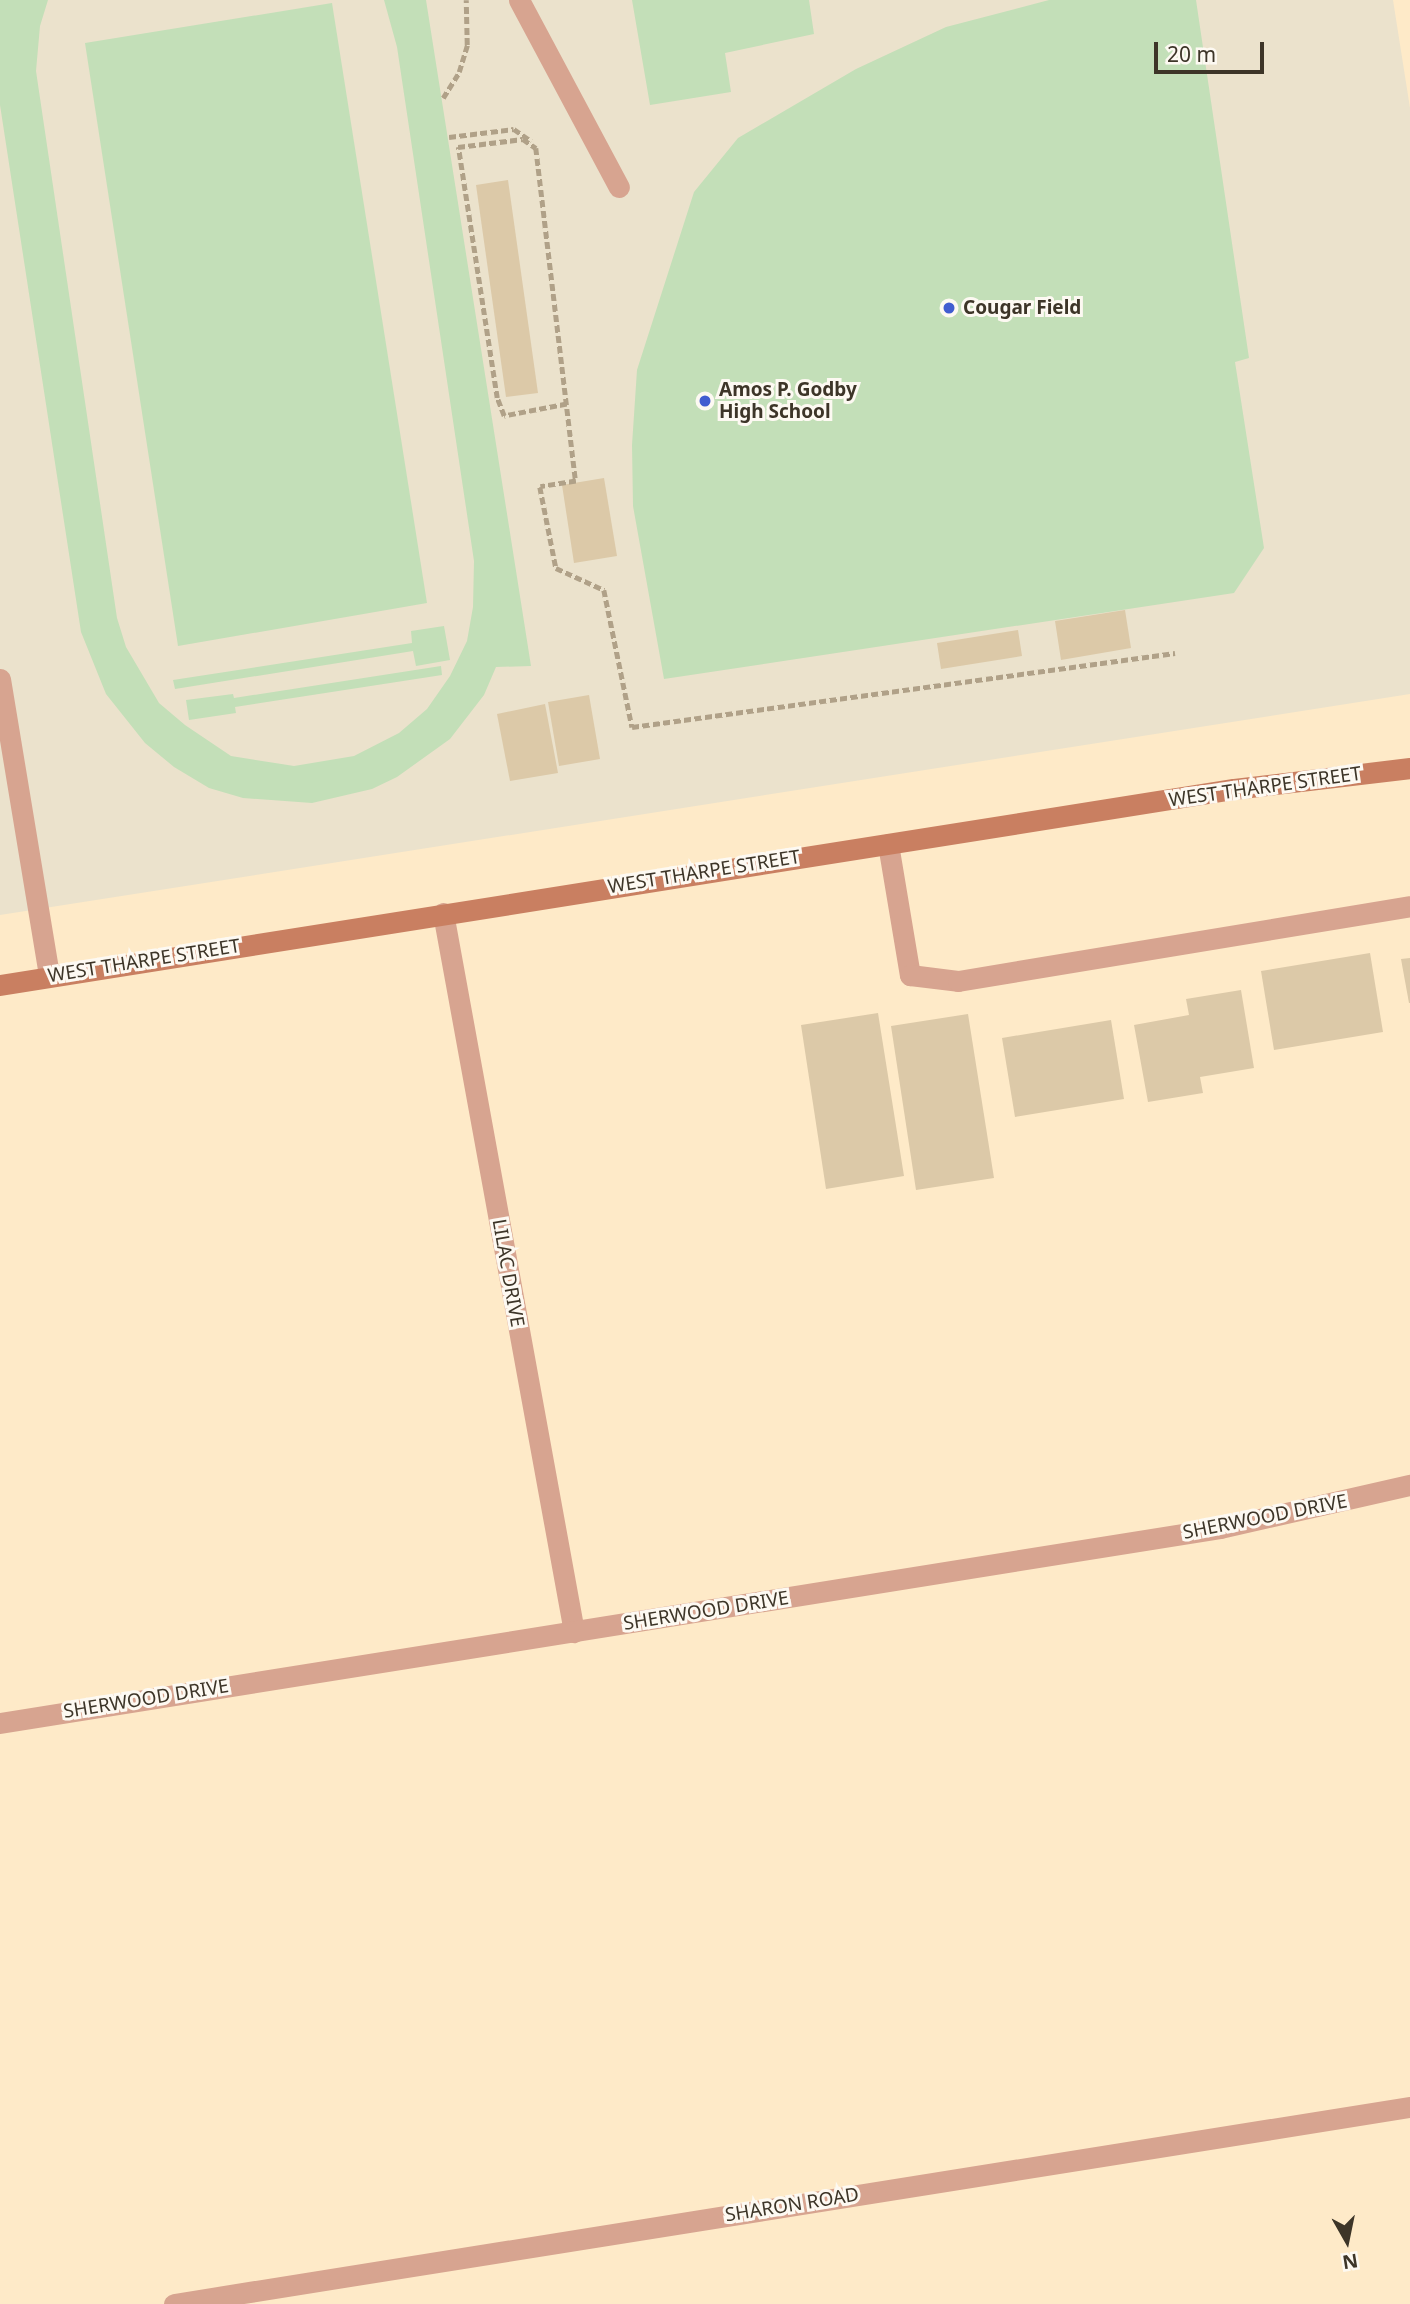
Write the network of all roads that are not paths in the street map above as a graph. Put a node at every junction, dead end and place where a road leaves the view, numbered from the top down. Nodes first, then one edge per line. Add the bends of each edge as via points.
1 (519, 0) edge
2 (619, 187) dead end
3 (0, 679) edge
4 (1410, 768) edge
5 (888, 844) junction
6 (1410, 906) edge
7 (443, 913) junction
8 (49, 976) junction
9 (0, 985) edge
10 (1410, 1485) edge
11 (574, 1632) junction
12 (0, 1723) edge
13 (1410, 2107) edge
14 (174, 2304) edge

1 - 2 street
3 - 8 street
4 - 5 main road, WEST THARPE STREET via 1234,789
5 - 6 street via 910,975 958,981
5 - 7 main road, WEST THARPE STREET
7 - 8 main road, WEST THARPE STREET
7 - 11 street, LILAC DRIVE
8 - 9 main road, WEST THARPE STREET
10 - 11 street, SHERWOOD DRIVE via 1220,1528
11 - 12 street, SHERWOOD DRIVE
13 - 14 street, SHARON ROAD

